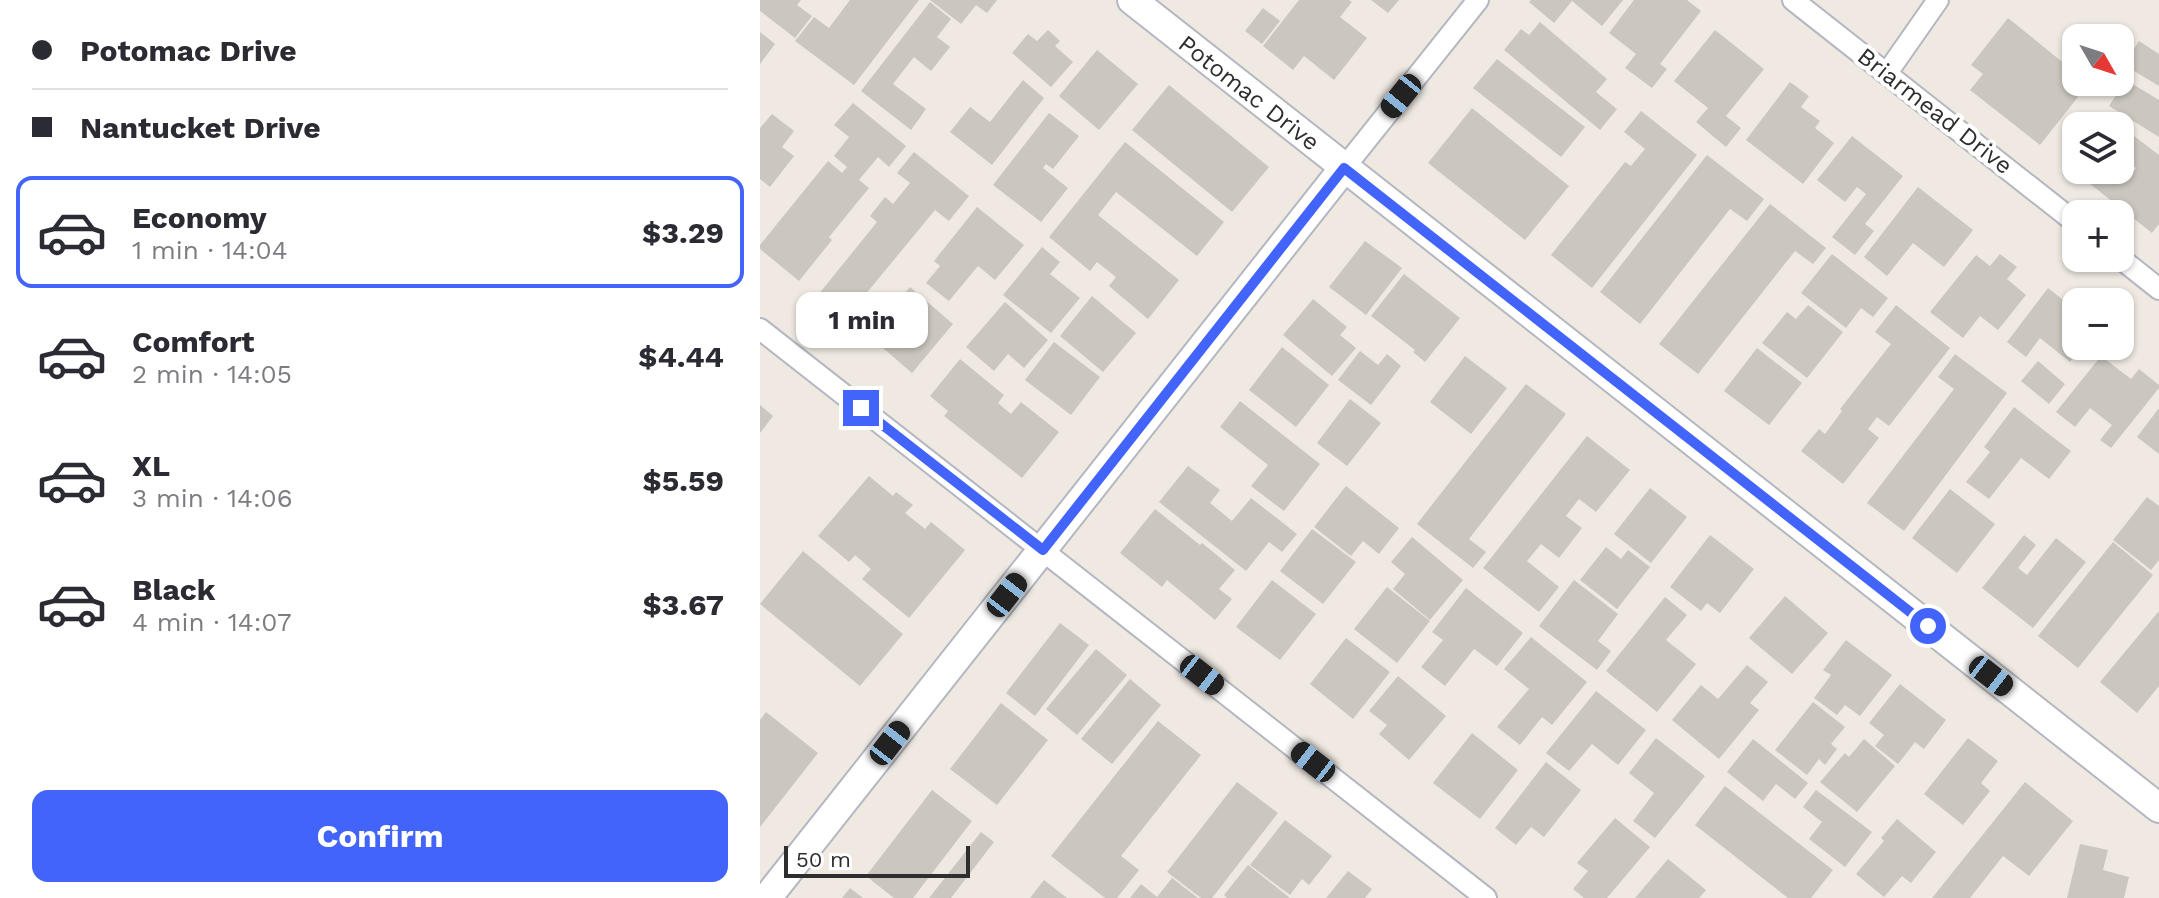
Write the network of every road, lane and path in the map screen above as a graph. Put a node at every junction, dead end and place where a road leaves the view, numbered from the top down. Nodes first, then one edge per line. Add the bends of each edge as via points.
1 (1132, 0) edge
2 (1478, 0) edge
3 (1793, 0) edge
4 (1938, 0) edge
5 (1887, 73) junction
6 (1344, 168) junction
7 (2062, 212) edge
8 (2134, 269) edge
9 (2159, 289) edge
10 (760, 329) edge
11 (1043, 550) junction
12 (2159, 808) edge
13 (767, 898) edge
14 (1486, 898) edge

1 - 6 street, Potomac Drive
2 - 6 street
3 - 5 street, Briarmead Drive
4 - 5 street
5 - 7 street, Briarmead Drive
6 - 11 street
6 - 12 street, Potomac Drive
8 - 9 street
10 - 11 street
11 - 13 street
11 - 14 street

